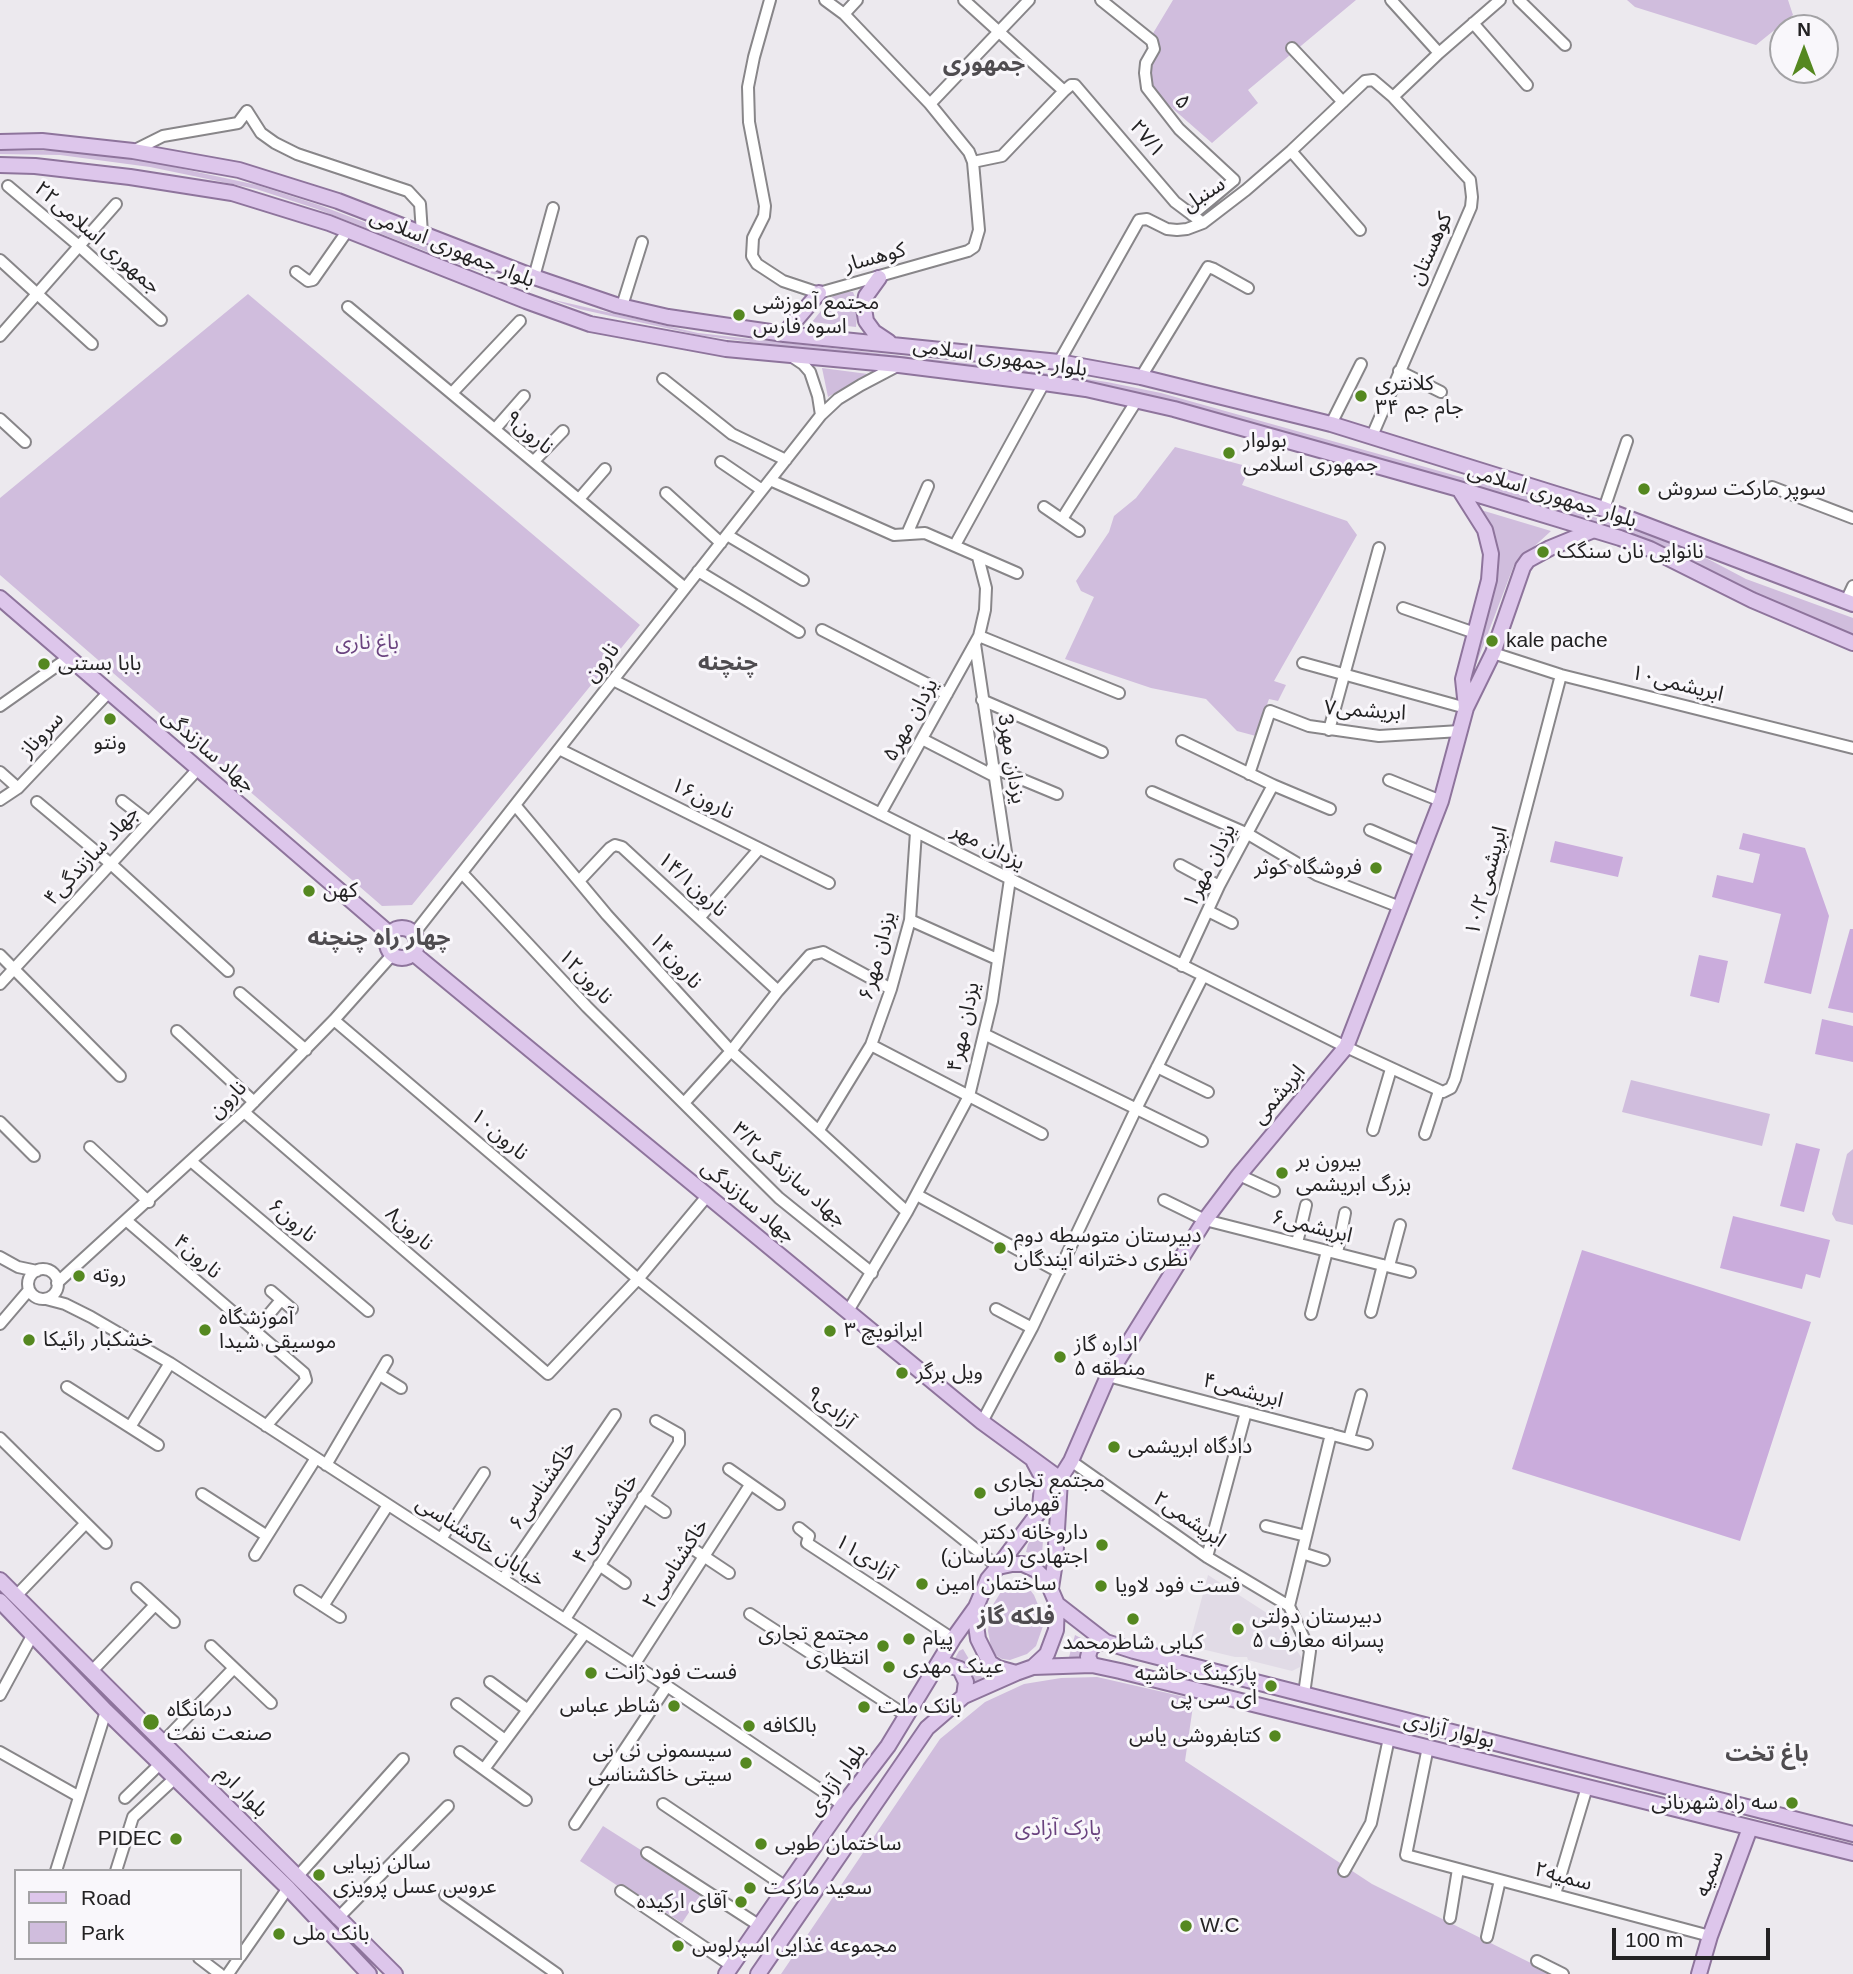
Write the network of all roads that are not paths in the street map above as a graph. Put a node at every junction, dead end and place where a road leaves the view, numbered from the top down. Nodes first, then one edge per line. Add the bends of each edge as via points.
1 (770, 0) edge
2 (825, 0) edge
3 (857, 0) edge
4 (964, 0) edge
5 (1029, 0) edge
6 (1101, 0) edge
7 (1391, 0) edge
8 (1500, 0) edge
9 (1519, 0) edge
10 (844, 14) junction
11 (1473, 23) junction
12 (999, 34) junction
13 (1565, 45) dead end
14 (1292, 48) dead end
15 (1439, 53) junction
16 (1368, 79) joint
17 (1527, 85) dead end
18 (1064, 92) junction
19 (1393, 97) junction
20 (1343, 102) junction
21 (930, 104) junction
22 (0, 142) edge
23 (133, 151) junction
24 (1291, 151) junction
25 (974, 162) junction
26 (0, 165) edge
27 (8, 186) dead end
28 (116, 204) dead end
29 (553, 208) dead end
30 (1192, 215) junction
31 (1203, 223) junction
32 (348, 230) junction
33 (1360, 230) dead end
34 (422, 233) junction
35 (642, 242) dead end
36 (79, 246) junction
37 (0, 260) edge
38 (296, 272) dead end
39 (534, 277) junction
40 (879, 278) junction
41 (1248, 288) dead end
42 (38, 293) junction
43 (819, 293) junction
44 (526, 301) junction
45 (622, 306) junction
46 (348, 307) dead end
47 (161, 320) dead end
48 (520, 321) dead end
49 (784, 334) junction
50 (0, 336) edge
51 (92, 344) dead end
52 (893, 344) junction
53 (791, 356) junction
54 (1059, 362) junction
55 (1361, 364) dead end
56 (899, 365) junction
57 (1399, 370) junction
58 (1141, 377) junction
59 (663, 379) dead end
60 (1044, 383) junction
61 (1441, 392) dead end
62 (452, 393) junction
63 (524, 396) dead end
64 (1137, 400) junction
65 (821, 415) junction
66 (0, 419) edge
67 (1331, 424) junction
68 (495, 429) junction
69 (563, 431) dead end
70 (1372, 436) junction
71 (1627, 441) dead end
72 (25, 442) dead end
73 (786, 460) junction
74 (534, 461) junction
75 (721, 462) dead end
76 (605, 469) dead end
77 (770, 480) junction
78 (928, 486) dead end
79 (1772, 487) dead end
80 (1458, 489) junction
81 (762, 490) junction
82 (666, 493) dead end
83 (579, 499) junction
84 (1044, 507) dead end
85 (1604, 509) junction
86 (1853, 518) edge
87 (1062, 519) junction
88 (1594, 530) junction
89 (1079, 531) dead end
90 (907, 534) junction
91 (724, 539) junction
92 (955, 545) junction
93 (1379, 548) dead end
94 (978, 557) junction
95 (698, 571) junction
96 (1017, 573) dead end
97 (803, 580) dead end
98 (1853, 586) edge
99 (685, 589) junction
100 (0, 598) edge
101 (1850, 603) edge
102 (1403, 607) dead end
103 (822, 630) dead end
104 (799, 632) dead end
105 (1475, 633) junction
106 (977, 640) junction
107 (1853, 643) edge
108 (1493, 653) junction
109 (68, 658) junction
110 (1303, 663) dead end
111 (1561, 675) junction
112 (1345, 676) junction
113 (613, 680) junction
114 (108, 693) junction
115 (1119, 693) dead end
116 (947, 694) junction
117 (982, 700) junction
118 (0, 706) edge
119 (1466, 708) junction
120 (1329, 730) junction
121 (1460, 731) junction
122 (922, 739) junction
123 (1182, 741) dead end
124 (1853, 748) edge
125 (559, 749) junction
126 (1101, 752) dead end
127 (198, 769) junction
128 (993, 771) junction
129 (0, 772) edge
130 (1249, 774) junction
131 (1389, 780) dead end
132 (1273, 785) junction
133 (18, 788) junction
134 (1152, 792) dead end
135 (1057, 794) dead end
136 (0, 800) edge
137 (122, 801) dead end
138 (1441, 801) junction
139 (37, 802) dead end
140 (515, 805) junction
141 (1330, 809) dead end
142 (880, 814) junction
143 (149, 822) junction
144 (1370, 830) dead end
145 (916, 832) junction
146 (1248, 834) junction
147 (758, 849) junction
148 (1421, 852) junction
149 (111, 864) junction
150 (1180, 865) dead end
151 (462, 873) junction
152 (1010, 879) junction
153 (579, 881) junction
154 (828, 883) dead end
155 (1219, 886) junction
156 (1400, 907) junction
157 (1208, 911) junction
158 (700, 917) junction
159 (910, 920) junction
160 (1231, 923) dead end
161 (390, 934) junction
162 (413, 934) junction
163 (413, 953) junction
164 (0, 955) edge
165 (392, 955) junction
166 (997, 959) junction
167 (1182, 966) junction
168 (14, 969) junction
169 (228, 971) dead end
170 (1203, 976) junction
171 (0, 984) edge
172 (891, 989) junction
173 (778, 991) junction
174 (240, 993) dead end
175 (334, 1020) junction
176 (177, 1031) dead end
177 (986, 1035) junction
178 (871, 1045) junction
179 (1346, 1048) junction
180 (306, 1050) junction
181 (731, 1051) junction
182 (1157, 1068) junction
183 (1391, 1069) junction
184 (120, 1076) dead end
185 (1441, 1091) junction
186 (1208, 1092) dead end
187 (969, 1096) junction
188 (254, 1102) junction
189 (684, 1103) junction
190 (1137, 1107) junction
191 (244, 1112) junction
192 (0, 1122) edge
193 (819, 1130) junction
194 (1373, 1130) dead end
195 (1042, 1134) dead end
196 (1425, 1134) dead end
197 (1202, 1141) dead end
198 (90, 1147) dead end
199 (34, 1156) dead end
200 (192, 1162) junction
201 (1239, 1175) junction
202 (1274, 1191) dead end
203 (708, 1195) junction
204 (917, 1195) junction
205 (1164, 1200) dead end
206 (149, 1202) junction
207 (1306, 1205) dead end
208 (908, 1212) junction
209 (1345, 1213) dead end
210 (1205, 1220) junction
211 (127, 1221) junction
212 (1399, 1225) dead end
213 (1297, 1243) junction
214 (1332, 1252) junction
215 (0, 1258) edge
216 (80, 1262) junction
217 (1386, 1266) junction
218 (43, 1271) junction
219 (1059, 1272) junction
220 (1410, 1272) dead end
221 (872, 1273) junction
222 (638, 1279) junction
223 (57, 1285) junction
224 (271, 1291) dead end
225 (35, 1293) junction
226 (281, 1300) junction
227 (292, 1309) dead end
228 (996, 1309) dead end
229 (368, 1311) dead end
230 (848, 1311) junction
231 (1371, 1312) dead end
232 (1311, 1314) dead end
233 (91, 1317) junction
234 (0, 1324) edge
235 (1032, 1328) junction
236 (254, 1332) junction
237 (387, 1361) dead end
238 (170, 1363) junction
239 (380, 1375) junction
240 (1108, 1376) junction
241 (67, 1387) dead end
242 (401, 1388) dead end
243 (1361, 1395) dead end
244 (1246, 1412) junction
245 (615, 1415) dead end
246 (656, 1421) dead end
247 (982, 1422) junction
248 (267, 1426) junction
249 (130, 1427) junction
250 (1331, 1434) junction
251 (0, 1438) edge
252 (1349, 1439) junction
253 (1367, 1444) dead end
254 (158, 1445) dead end
255 (316, 1458) junction
256 (1031, 1458) junction
257 (1071, 1461) junction
258 (326, 1465) junction
259 (729, 1469) dead end
260 (484, 1473) dead end
261 (1060, 1479) junction
262 (750, 1485) junction
263 (202, 1494) dead end
264 (643, 1497) junction
265 (779, 1504) dead end
266 (388, 1505) junction
267 (665, 1512) dead end
268 (1039, 1512) junction
269 (85, 1524) junction
270 (1266, 1526) dead end
271 (799, 1528) dead end
272 (267, 1536) junction
273 (1306, 1536) junction
274 (441, 1539) junction
275 (106, 1543) dead end
276 (690, 1547) dead end
277 (1302, 1553) junction
278 (255, 1555) dead end
279 (704, 1556) junction
280 (1207, 1556) junction
281 (1324, 1560) dead end
282 (599, 1565) junction
283 (998, 1567) junction
284 (729, 1573) dead end
285 (503, 1579) junction
286 (0, 1580) edge
287 (625, 1583) dead end
288 (137, 1588) dead end
289 (1051, 1588) junction
290 (300, 1591) dead end
291 (16, 1596) junction
292 (0, 1601) edge
293 (1057, 1604) junction
294 (155, 1605) junction
295 (323, 1606) junction
296 (976, 1606) junction
297 (1289, 1606) junction
298 (750, 1614) dead end
299 (340, 1617) dead end
300 (565, 1619) junction
301 (174, 1622) dead end
302 (53, 1633) junction
303 (585, 1633) junction
304 (37, 1639) junction
305 (953, 1639) junction
306 (1106, 1642) junction
307 (211, 1646) dead end
308 (634, 1665) junction
309 (1092, 1665) junction
310 (937, 1667) junction
311 (1033, 1667) junction
312 (234, 1668) junction
313 (92, 1671) junction
314 (1016, 1673) junction
315 (489, 1682) dead end
316 (667, 1686) junction
317 (1304, 1694) junction
318 (0, 1695) edge
319 (964, 1696) junction
320 (271, 1703) dead end
321 (457, 1704) dead end
322 (528, 1710) junction
323 (106, 1711) junction
324 (906, 1716) junction
325 (1390, 1738) junction
326 (505, 1740) junction
327 (162, 1743) junction
328 (1428, 1747) junction
329 (0, 1752) edge
330 (460, 1752) dead end
331 (403, 1759) dead end
332 (160, 1764) junction
333 (484, 1769) junction
334 (1613, 1772) junction
335 (174, 1779) junction
336 (1587, 1787) junction
337 (1607, 1792) junction
338 (78, 1796) junction
339 (125, 1798) dead end
340 (526, 1800) dead end
341 (663, 1804) dead end
342 (844, 1805) junction
343 (448, 1806) dead end
344 (575, 1824) dead end
345 (1749, 1828) junction
346 (1853, 1834) edge
347 (647, 1853) dead end
348 (1853, 1853) edge
349 (1458, 1868) junction
350 (57, 1869) edge
351 (117, 1869) edge
352 (1344, 1871) dead end
353 (298, 1877) junction
354 (1500, 1880) junction
355 (786, 1886) junction
356 (288, 1888) junction
357 (621, 1891) dead end
358 (1555, 1894) junction
359 (445, 1895) dead end
360 (1450, 1918) dead end
361 (337, 1919) junction
362 (760, 1926) junction
363 (1710, 1936) junction
364 (1487, 1937) dead end
365 (242, 1953) edge
366 (202, 1960) edge
367 (1537, 1961) dead end
368 (729, 1970) edge
369 (220, 1974) edge
370 (369, 1974) edge
371 (395, 1974) edge
372 (557, 1974) edge
373 (758, 1974) edge
374 (1563, 1974) edge
375 (1699, 1974) edge

1 - 43 street via 748,87 749,122 765,206 753,238 752,256 783,281
2 - 10 street
3 - 10 street
4 - 12 street
5 - 12 street
6 - 30 street, ۵ via 1152,41 1154,49 1146,63 1147,88 1179,129 1234,180
7 - 15 street
8 - 11 street
9 - 13 street
10 - 21 street
11 - 15 street
11 - 17 street
12 - 18 street
12 - 21 street
14 - 20 street
15 - 19 street
16 - 19 street, کوهستان
16 - 20 street, سنبل
18 - 25 street via 1002,156
18 - 30 street, ۲۷/۱ via 1071,85 1079,88 1175,202
19 - 57 street, کوهستان via 1469,180 1472,197
20 - 24 street, سنبل
21 - 25 street
22 - 23 main road, بلوار جمهوری اسلامی via 42,141
23 - 34 main road, بلوار جمهوری اسلامی via 239,170
23 - 34 street via 163,136 238,123 247,111 261,133 286,149 408,191 419,204
24 - 31 street, سنبل
24 - 33 street
25 - 40 street, کوهسار via 979,230 974,247
26 - 32 main road, بلوار جمهوری اسلامی via 130,177 232,193
27 - 36 street, جمهوری اسلامی۲۲
28 - 36 street
29 - 39 street
30 - 31 street, ۲۷/۱
31 - 54 street, سنبل via 1177,230 1139,220
32 - 38 street via 313,280
32 - 44 main road, بلوار جمهوری اسلامی
34 - 39 main road, بلوار جمهوری اسلامی
35 - 45 street
36 - 42 street
36 - 47 street, جمهوری اسلامی۲۲
37 - 42 street
39 - 44 main road
39 - 45 main road, بلوار جمهوری اسلامی
40 - 43 street, کوهسار
40 - 52 main road via 866,296 866,321
41 - 58 street via 1208,267
42 - 50 street
42 - 51 street
43 - 49 main road
44 - 53 main road, بلوار جمهوری اسلامی via 590,324
45 - 49 main road, بلوار جمهوری اسلامی
46 - 62 street, نارون۹
48 - 62 street
49 - 52 main road, بلوار جمهوری اسلامی
52 - 54 main road, بلوار جمهوری اسلامی
53 - 56 main road, بلوار جمهوری اسلامی
53 - 65 street via 810,372
54 - 58 main road, بلوار جمهوری اسلامی
55 - 67 street
56 - 60 main road, بلوار جمهوری اسلامی
56 - 65 street, نارون via 861,384
57 - 61 street
57 - 70 street, کوهستان
58 - 67 main road, بلوار جمهوری اسلامی
59 - 73 street via 732,434
60 - 64 main road, بلوار جمهوری اسلامی
60 - 92 street
62 - 68 street, نارون۹
63 - 68 street
64 - 80 main road, بلوار جمهوری اسلامی
64 - 87 street
65 - 73 street, نارون
66 - 72 street
67 - 70 main road, بلوار جمهوری اسلامی
68 - 74 street, نارون۹
69 - 74 street
70 - 85 main road, بلوار جمهوری اسلامی
71 - 85 street
73 - 77 street, نارون
74 - 83 street, نارون۹
75 - 81 street
76 - 83 street
77 - 81 street, نارون
77 - 90 street via 894,535
78 - 90 street
79 - 86 street
80 - 88 main road, بلوار جمهوری اسلامی
80 - 105 main road via 1485,530 1491,554
81 - 91 street, نارون
82 - 91 street
83 - 99 street, نارون۹
84 - 87 street
85 - 101 main road, بلوار جمهوری اسلامی
87 - 89 street
88 - 107 main road, بلوار جمهوری اسلامی via 1650,549
88 - 108 main road via 1525,563
90 - 92 street via 925,533
91 - 95 street, نارون
91 - 97 street
92 - 94 street
93 - 112 street
94 - 96 street
94 - 106 street via 986,588
95 - 99 street, نارون
95 - 104 street
98 - 101 street
99 - 113 street, نارون
100 - 109 main road, جهاد سازندگی
102 - 105 street
103 - 116 street
105 - 119 main road via 1463,679
106 - 115 street
106 - 116 street, یزدان مهر۵
106 - 117 street, 3یزدان مهر
108 - 111 street, ابریشمی۱۰
108 - 119 main road
109 - 114 main road, جهاد سازندگی
109 - 118 street
110 - 112 street
111 - 124 street, ابریشمی۱۰
111 - 185 street, ۱۰/۲ابریشمی via 1455,1079 1451,1088
112 - 119 street
112 - 120 street
113 - 125 street, نارون
113 - 142 street, یزدان مهر
114 - 127 main road, جهاد سازندگی
114 - 133 street, سروناز
116 - 122 street, یزدان مهر۵
117 - 126 street
117 - 128 street, 3یزدان مهر
119 - 121 main road, ابریشمی
120 - 121 street, ابریشمی۷ via 1379,736
120 - 130 street, ابریشمی۷ via 1270,711
121 - 138 main road, ابریشمی
122 - 128 street
122 - 142 street, یزدان مهر۵
123 - 130 street
125 - 140 street, نارون
125 - 147 street, نارون۱۶
127 - 143 street, جهاد سازندگی۴
127 - 161 main road, جهاد سازندگی
128 - 135 street
128 - 152 street, 3یزدان مهر
129 - 133 street
130 - 132 street
131 - 138 street
132 - 141 street
132 - 146 street, یزدان مهر۱
133 - 136 street, سروناز
134 - 146 street
137 - 143 street
138 - 148 main road, ابریشمی
139 - 149 street
140 - 151 street, نارون
140 - 153 street, نارون۱۴
142 - 145 street, یزدان مهر
143 - 149 street, جهاد سازندگی۴
144 - 148 street
145 - 152 street, یزدان مهر
145 - 159 street, یزدان مهر۶
146 - 155 street, یزدان مهر۱
146 - 156 street via 1317,875
147 - 154 street, نارون۱۶
147 - 158 street
148 - 156 main road, ابریشمی
149 - 168 street, جهاد سازندگی۴
149 - 169 street
150 - 155 street
151 - 162 street, نارون
151 - 189 street, نارون۱۲
152 - 166 street, یزدان مهر۴
152 - 167 street, یزدان مهر
153 - 158 street, ۱۴/۱نارون via 610,848 622,847
153 - 181 street, نارون۱۴
155 - 157 street, یزدان مهر۱
156 - 179 main road, ابریشمی
157 - 160 street
157 - 167 street, یزدان مهر۱
158 - 173 street, ۱۴/۱نارون
159 - 166 street
159 - 172 street, یزدان مهر۶
161 - 162 main road via 402,929
161 - 165 main road via 387,943
162 - 163 main road
163 - 165 main road via 401,958
163 - 203 main road, جهاد سازندگی
164 - 168 street
165 - 175 street, نارون
166 - 177 street, یزدان مهر۴
167 - 170 street, یزدان مهر
168 - 171 street, جهاد سازندگی۴
168 - 184 street
170 - 179 street, یزدان مهر
170 - 182 street
172 - 173 street via 823,952 815,952
172 - 178 street, یزدان مهر۶
173 - 181 street
174 - 180 street
175 - 180 street, نارون
175 - 222 street, نارون۱۰
176 - 188 street
177 - 187 street, یزدان مهر۴
177 - 190 street
178 - 187 street
178 - 193 street, یزدان مهر۶
179 - 183 street, یزدان مهر
179 - 201 main road, ابریشمی
180 - 188 street, نارون
181 - 189 street
181 - 193 street, نارون۱۴
182 - 186 street
182 - 190 street
183 - 185 street, یزدان مهر
183 - 194 street
185 - 196 street, ۱۰/۲ابریشمی
187 - 195 street
187 - 204 street, یزدان مهر۴
188 - 191 street, نارون
189 - 221 street, ۳/۲جهاد سازندگی via 779,1198
190 - 197 street
190 - 219 street
191 - 200 street, نارون
191 - 222 street, نارون۸ via 548,1374
192 - 199 street
193 - 208 street, نارون۱۴
198 - 206 street
200 - 206 street, نارون
200 - 229 street, نارون۶
201 - 202 street
201 - 210 main road, ابریشمی
203 - 222 street
203 - 230 main road, جهاد سازندگی
204 - 208 street, یزدان مهر۴
204 - 219 street
205 - 210 street, ابریشمی۶
206 - 211 street, نارون
207 - 213 street
208 - 221 street, یزدان مهر۴
209 - 214 street
210 - 213 street, ابریشمی۶
210 - 240 main road, ابریشمی
211 - 216 street, نارون
211 - 236 street, نارون۴
212 - 217 street
213 - 214 street, ابریشمی۶
214 - 217 street, ابریشمی۶
214 - 232 street
215 - 218 street, خیابان خاکشناسی
215 - 225 street, خیابان خاکشناسی
216 - 218 street, نارون via 64,1270
216 - 223 street, نارون
217 - 220 street, ابریشمی۶
217 - 231 street
218 - 223 street via 55,1276
218 - 225 street via 31,1276
219 - 235 street
221 - 230 street, یزدان مهر۴
222 - 283 street, آزادی۹
223 - 225 street via 54,1294
223 - 233 street, خیابان خاکشناسی
224 - 226 street
225 - 233 street, خیابان خاکشناسی
225 - 234 street
226 - 227 street
226 - 236 street
228 - 235 street
230 - 247 main road, جهاد سازندگی
233 - 238 street, خیابان خاکشناسی
235 - 247 street
236 - 248 street, نارون۴ via 306,1376
237 - 239 street
238 - 248 street, خیابان خاکشناسی
238 - 249 street
239 - 242 street
239 - 258 street
240 - 244 street, ابریشمی۴
240 - 257 main road, ابریشمی
241 - 249 street
243 - 252 street
244 - 250 street, ابریشمی۴
244 - 280 street
245 - 285 street, خاکشناسی۶
246 - 264 street, خاکشناسی۴ via 680,1438
247 - 256 main road, جهاد سازندگی
248 - 255 street, خیابان خاکشناسی
249 - 254 street
250 - 252 street, ابریشمی۴
250 - 273 street
251 - 269 street
252 - 253 street, ابریشمی۴
255 - 258 street, خیابان خاکشناسی
255 - 272 street
256 - 261 main road, جهاد سازندگی
256 - 268 main road via 1041,1475
257 - 261 main road, ابریشمی
257 - 280 street, ابریشمی۲
258 - 266 street, خیابان خاکشناسی
259 - 262 street
260 - 274 street
261 - 268 main road, ابریشمی
261 - 289 main road
262 - 265 street
262 - 279 street, خاکشناسی۲
263 - 272 street
264 - 267 street
264 - 282 street, خاکشناسی۴
266 - 274 street, خیابان خاکشناسی
266 - 295 street
268 - 283 main road, ابریشمی
269 - 275 street
269 - 291 street
270 - 273 street
271 - 305 street, آزادی۱۱ via 809,1536 807,1544
272 - 278 street
273 - 277 street
274 - 285 street, خیابان خاکشناسی
276 - 279 street
277 - 281 street
277 - 297 street
279 - 284 street
279 - 308 street, خاکشناسی۲
280 - 297 street, ابریشمی۲
282 - 287 street
282 - 300 street, خاکشناسی۴
283 - 289 main road via 1023,1564
283 - 296 main road
285 - 300 street, خیابان خاکشناسی
286 - 291 main road, بلوار ارم
288 - 294 street
289 - 293 main road
290 - 295 street
291 - 302 main road, بلوار ارم
292 - 304 main road, بلوار ارم
293 - 306 main road, بولوار آزادی
293 - 311 main road via 1052,1642
294 - 301 street
294 - 313 street
295 - 299 street
296 - 305 main road, بلوار آزادی
296 - 314 main road via 978,1639 990,1662
297 - 317 street via 1310,1651
298 - 324 street
300 - 303 street, خیابان خاکشناسی
302 - 304 main road
302 - 313 main road, بلوار ارم
303 - 308 street, خیابان خاکشناسی
303 - 322 street
304 - 318 street
304 - 323 main road, بلوار ارم
305 - 310 main road, بلوار آزادی
306 - 309 main road via 1090,1648
306 - 317 main road, بولوار آزادی
307 - 312 street
308 - 316 street, خیابان خاکشناسی
309 - 311 main road, بولوار آزادی
309 - 325 main road, بولوار آزادی
310 - 319 main road via 960,1669 967,1682
310 - 324 main road, بلوار آزادی
311 - 314 main road
312 - 320 street
312 - 327 street
313 - 327 main road, بلوار ارم
314 - 319 main road, بلوار آزادی
315 - 322 street
316 - 342 street, خیابان خاکشناسی
316 - 344 street
317 - 334 main road, بولوار آزادی
319 - 373 main road, بلوار آزادی via 927,1728
321 - 326 street
322 - 326 street
323 - 332 main road, بلوار ارم
323 - 338 street
324 - 342 main road, بلوار آزادی
325 - 328 main road, بولوار آزادی
325 - 352 street via 1371,1823
326 - 333 street
327 - 353 main road, بلوار ارم
328 - 336 main road, بولوار آزادی
328 - 349 street, ۲سمیه via 1406,1855
329 - 338 street
330 - 333 street
331 - 353 street
332 - 335 main road, بلوار ارم
332 - 339 street
333 - 340 street
334 - 337 main road
334 - 346 main road, بولوار آزادی
335 - 351 street via 133,1817
335 - 356 main road, بلوار ارم
336 - 337 main road, بولوار آزادی
336 - 358 street
337 - 345 main road, بولوار آزادی
338 - 350 street
341 - 355 street
342 - 355 main road, بلوار آزادی
343 - 361 street
345 - 348 main road, بولوار آزادی
345 - 363 main road, سمیه
347 - 362 street
349 - 354 street, ۲سمیه
349 - 360 street
353 - 361 main road, بلوار ارم
354 - 358 street, ۲سمیه
354 - 364 street
355 - 362 main road, بلوار آزادی
356 - 365 street
356 - 370 main road, بلوار ارم
357 - 368 street
358 - 363 street, ۲سمیه
359 - 372 street
361 - 371 main road, بلوار ارم
362 - 368 main road, بلوار آزادی
363 - 375 main road, سمیه
366 - 369 street
367 - 374 street

